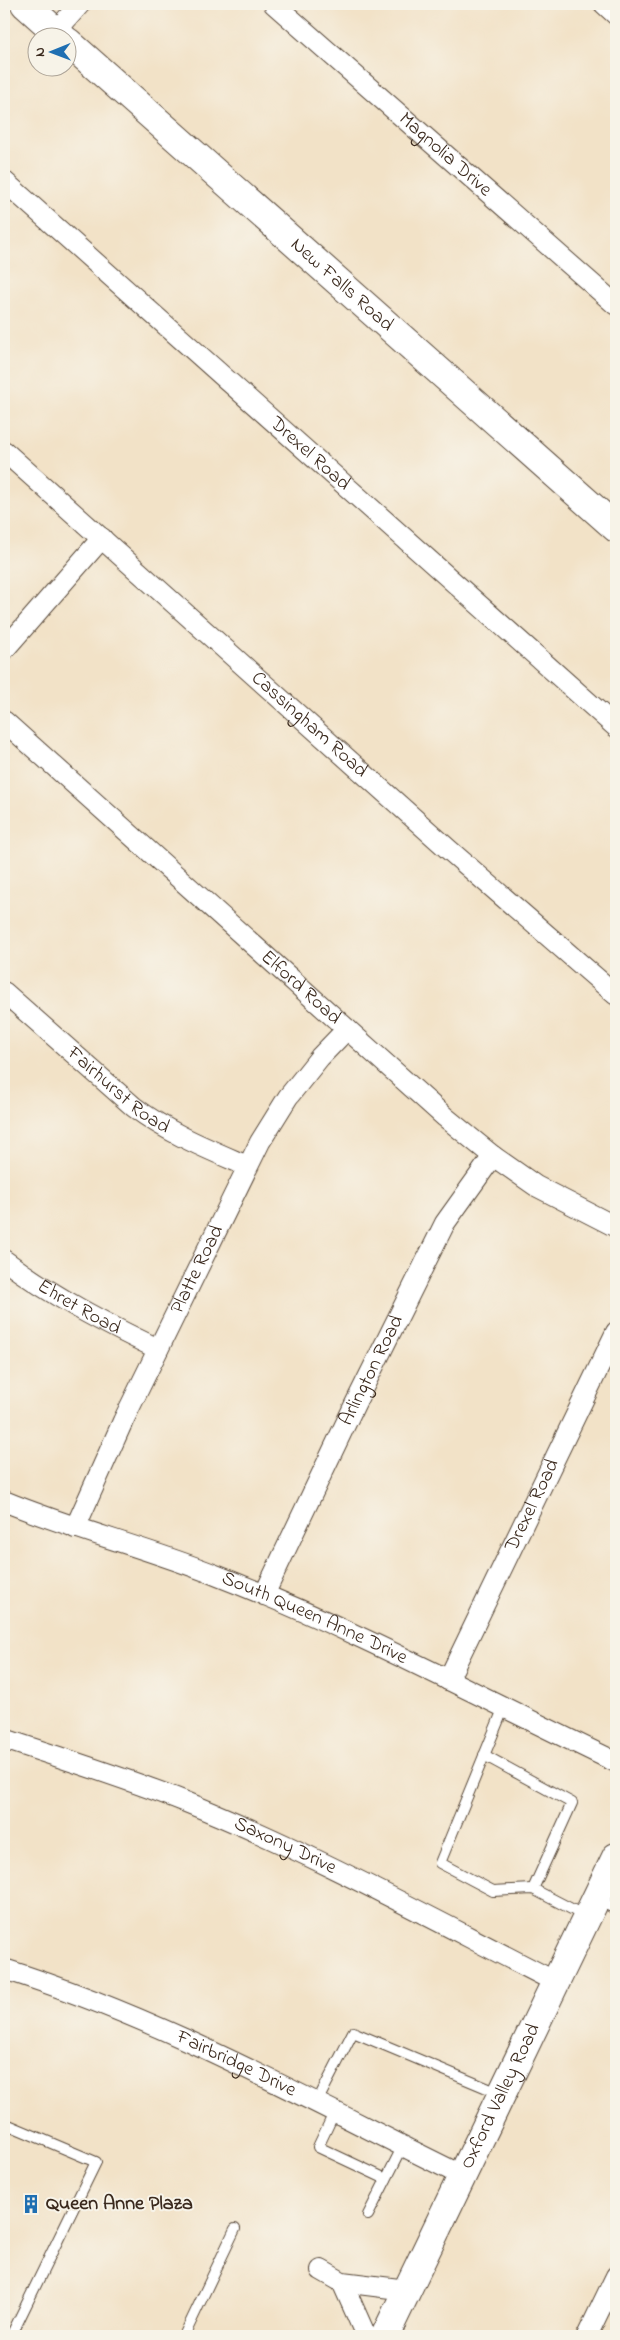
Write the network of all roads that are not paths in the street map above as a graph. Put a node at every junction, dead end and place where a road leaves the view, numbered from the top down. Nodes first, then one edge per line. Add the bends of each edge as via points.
1 (25, 4) edge
2 (80, 4) edge
3 (274, 4) edge
4 (604, 4) edge
5 (616, 15) edge
6 (52, 28) edge
7 (67, 28) edge
8 (78, 51) edge
9 (4, 180) edge
10 (616, 305) edge
11 (4, 451) edge
12 (616, 528) edge
13 (102, 538) junction
14 (4, 650) edge
15 (4, 721) edge
16 (616, 727) edge
17 (4, 992) edge
18 (616, 995) edge
19 (348, 1029) junction
20 (493, 1156) junction
21 (247, 1166) junction
22 (616, 1227) edge
23 (4, 1260) edge
24 (614, 1341) edge
25 (158, 1349) junction
26 (4, 1501) edge
27 (75, 1528) junction
28 (264, 1595) junction
29 (448, 1680) junction
30 (504, 1707) junction
31 (4, 1739) edge
32 (484, 1755) junction
33 (616, 1762) edge
34 (616, 1857) edge
35 (532, 1889) junction
36 (600, 1909) edge
37 (4, 1969) edge
38 (556, 1982) junction
39 (502, 2095) junction
40 (316, 2104) junction
41 (334, 2113) junction
42 (4, 2123) edge
43 (402, 2146) junction
44 (463, 2176) junction
45 (386, 2179) junction
46 (368, 2215) dead end
47 (234, 2229) dead end
48 (321, 2270) dead end
49 (616, 2276) edge
50 (342, 2282) junction
51 (407, 2290) junction
52 (11, 2336) edge
53 (184, 2336) edge
54 (366, 2336) edge
55 (385, 2336) edge
56 (587, 2336) edge

1 - 6 main road, New Falls Road
2 - 7 street
3 - 10 street, Magnolia Drive
4 - 5 street
8 - 12 main road, New Falls Road
9 - 16 street, Drexel Road
11 - 13 street, Cassingham Road
13 - 14 street
13 - 18 street, Cassingham Road via 448,849
15 - 19 street, Elford Road
17 - 21 street, Fairhurst Road via 154,1123
19 - 20 street, Elford Road
19 - 21 street, Platte Road via 288,1097
20 - 22 street, Elford Road via 536,1186
20 - 28 street, Arlington Road via 445,1223
21 - 25 street, Platte Road
23 - 25 street, Ehret Road via 55,1296
24 - 29 street, Drexel Road
25 - 27 street, Platte Road
26 - 27 street, South Queen Anne Drive
27 - 28 street, South Queen Anne Drive via 217,1575
28 - 29 street, South Queen Anne Drive
29 - 30 street, South Queen Anne Drive
30 - 32 lane
30 - 33 street, South Queen Anne Drive
31 - 38 street, Saxony Drive via 127,1780 236,1824
32 - 35 lane via 572,1803
32 - 35 lane via 440,1863 493,1891
34 - 36 main road, Oxford Valley Road
35 - 36 lane
36 - 38 main road, Oxford Valley Road
37 - 40 street, Fairbridge Drive via 62,1987 151,2023
38 - 39 main road, Oxford Valley Road
39 - 40 lane via 353,2032
39 - 44 main road, Oxford Valley Road
40 - 41 street, Fairbridge Drive
41 - 43 street, Fairbridge Drive
41 - 45 lane via 318,2147
42 - 52 lane via 96,2162
43 - 44 street, Fairbridge Drive
43 - 45 lane
44 - 51 main road, Oxford Valley Road
45 - 46 lane
47 - 53 lane
48 - 50 street
49 - 56 street
50 - 51 street
50 - 54 street
51 - 55 main road, Oxford Valley Road

